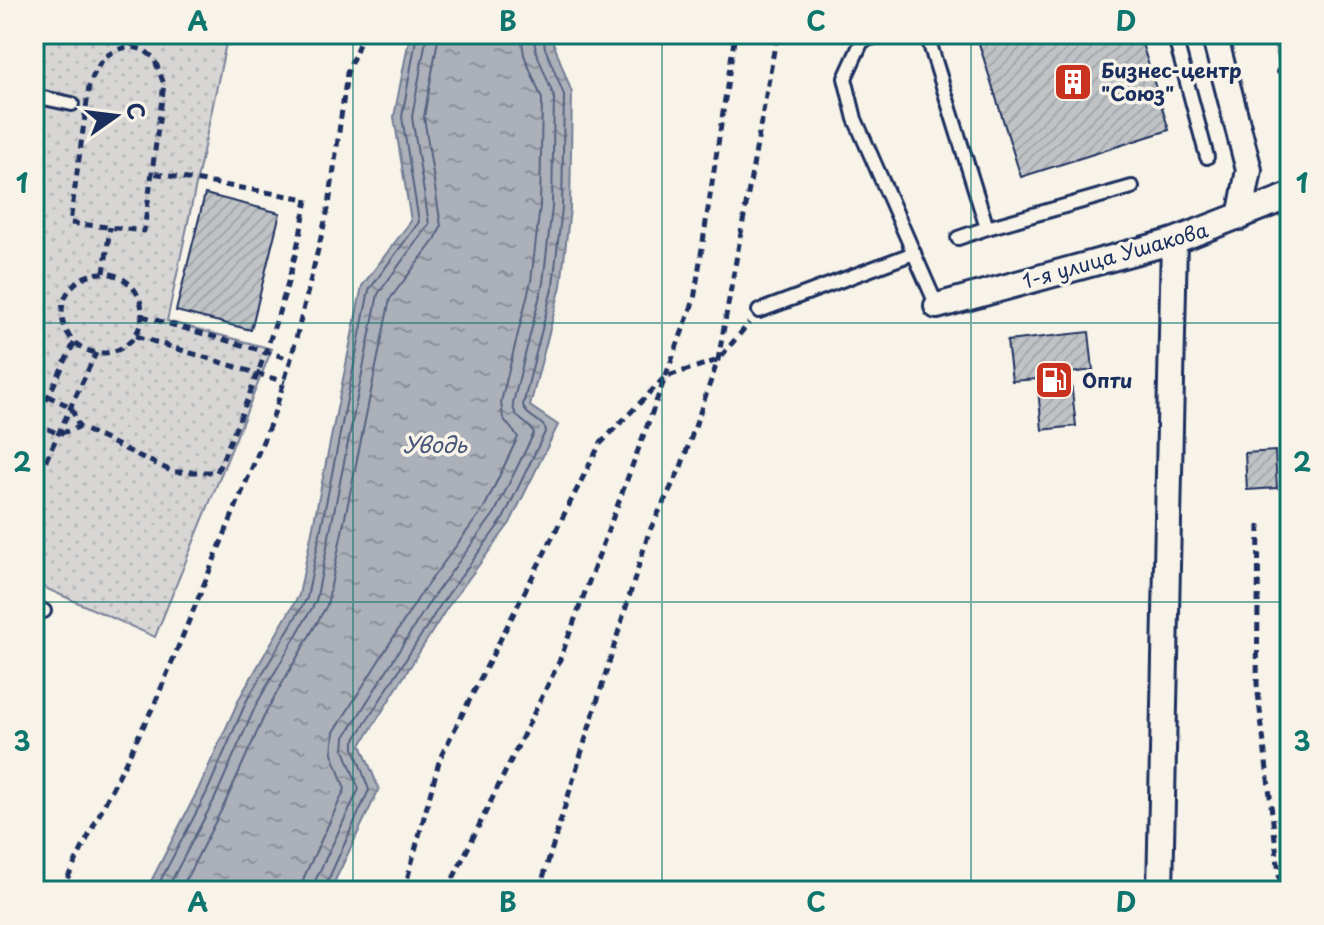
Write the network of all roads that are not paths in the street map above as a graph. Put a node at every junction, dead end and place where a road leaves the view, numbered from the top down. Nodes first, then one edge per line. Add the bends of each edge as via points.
1 (883, 34) edge
2 (919, 34) edge
3 (1174, 34) edge
4 (1214, 34) edge
5 (862, 38) edge
6 (34, 96) edge
7 (72, 104) dead end
8 (1207, 157) dead end
9 (1132, 187) dead end
10 (1290, 196) edge
11 (1240, 217) junction
12 (987, 228) junction
13 (958, 238) dead end
14 (1174, 241) junction
15 (914, 253) junction
16 (937, 306) joint
17 (759, 311) road end
18 (1160, 891) edge

1 - 5 lane
2 - 12 lane via 928,38
3 - 8 lane
4 - 11 street via 1249,170
5 - 15 lane via 845,78 855,119
6 - 7 lane
9 - 12 lane
10 - 11 street, 1-я улица Ушакова
11 - 14 street, 1-я улица Ушакова
12 - 13 lane
14 - 16 street, 1-я улица Ушакова
14 - 18 street
15 - 16 lane
15 - 17 lane

